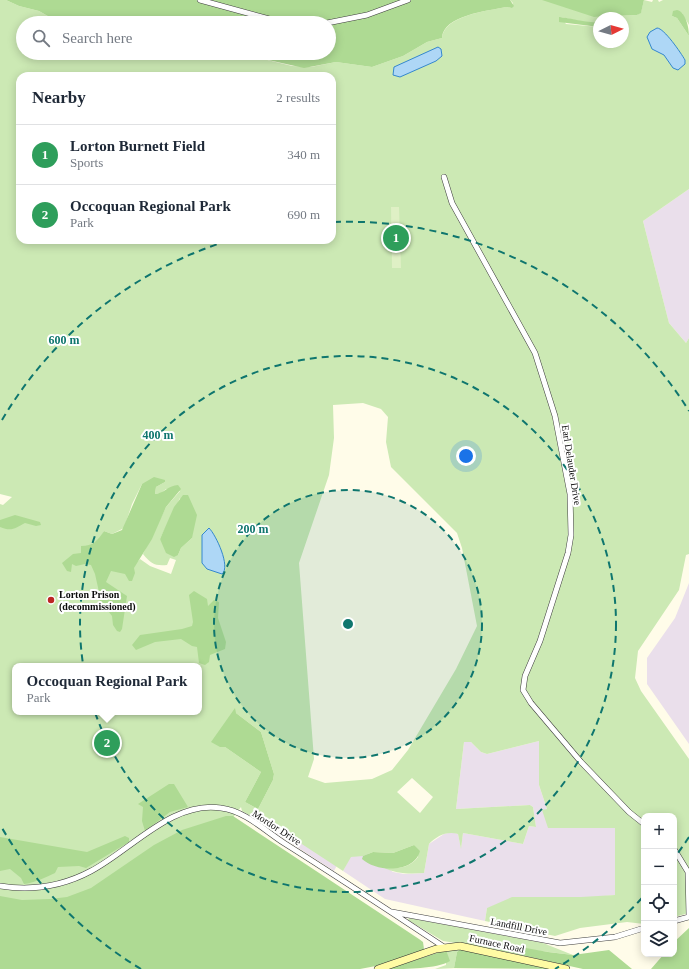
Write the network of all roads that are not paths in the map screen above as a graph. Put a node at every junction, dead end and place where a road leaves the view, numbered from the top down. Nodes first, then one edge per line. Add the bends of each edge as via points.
1 (200, 0) edge
2 (408, 0) edge
3 (258, 16) edge
4 (336, 21) edge
5 (444, 176) dead end
6 (641, 822) edge
7 (677, 854) edge
8 (0, 886) edge
9 (391, 912) junction
10 (689, 916) edge
11 (677, 920) edge
12 (641, 929) edge
13 (444, 947) junction
14 (378, 969) edge
15 (566, 969) edge

1 - 3 street
2 - 4 street via 367,15
5 - 6 street, Earl Delauder Drive via 452,203 543,372 555,416 570,494 571,535 568,553 540,641 525,676 523,690 581,762
7 - 10 street via 688,872
8 - 9 street, Mordor Drive via 41,887 72,880 92,871 178,814 197,808 213,807 231,810 261,825
9 - 12 street, Landfill Drive via 560,943 615,937
9 - 13 street, Mordor Drive
10 - 11 street
13 - 14 main road, Furnace Road
13 - 15 main road, Furnace Road via 469,947

